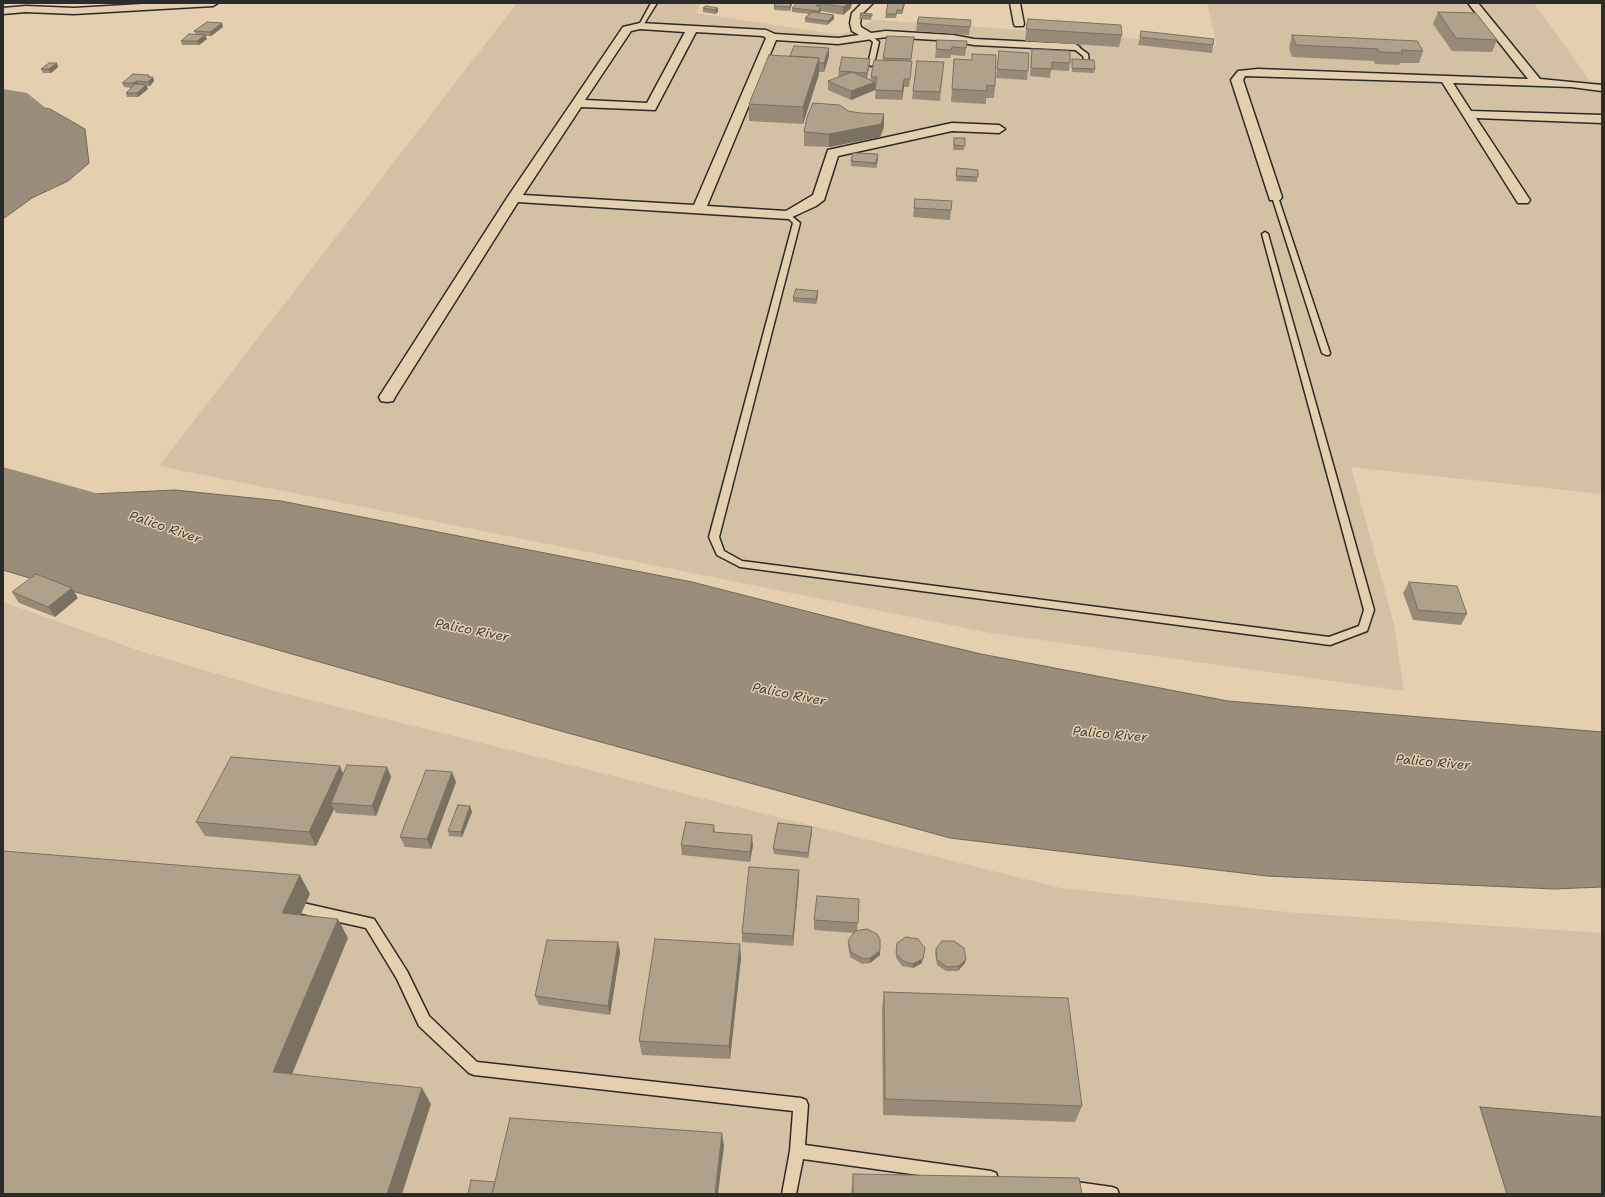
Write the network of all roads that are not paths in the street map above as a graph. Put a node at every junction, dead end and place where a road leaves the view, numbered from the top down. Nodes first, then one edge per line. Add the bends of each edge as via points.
1 (212, 3) edge
2 (654, 3) edge
3 (868, 3) edge
4 (1015, 3) edge
5 (1470, 3) edge
6 (1473, 3) edge
7 (3, 10) edge
8 (74, 11) junction
9 (3, 16) edge
10 (1019, 24) dead end
11 (640, 26) junction
12 (692, 29) junction
13 (869, 36) junction
14 (772, 37) junction
15 (1075, 47) joint
16 (1087, 62) edge
17 (871, 64) edge
18 (1445, 79) junction
19 (1537, 84) junction
20 (1602, 88) edge
21 (576, 103) junction
22 (1467, 114) junction
23 (1602, 119) edge
24 (999, 129) dead end
25 (1275, 197) joint
26 (514, 198) junction
27 (1523, 200) dead end
28 (699, 210) junction
29 (788, 215) junction
30 (1265, 234) dead end
31 (1326, 353) dead end
32 (386, 397) dead end
33 (303, 910) dead end
34 (797, 1151) junction
35 (1002, 1179) edge
36 (1057, 1186) edge
37 (789, 1194) edge
38 (1112, 1194) edge

1 - 8 street
2 - 11 lane
3 - 13 street via 857,13 855,23 856,29
4 - 10 street
5 - 6 lane
6 - 19 street
7 - 8 street
8 - 9 street
11 - 12 street
11 - 21 street via 627,29
12 - 14 street via 766,33
12 - 21 street via 651,107
13 - 14 street via 838,41
13 - 15 street via 886,34
13 - 17 lane via 876,42
14 - 28 street
15 - 16 lane via 1086,55
18 - 19 street
18 - 22 street
18 - 25 street via 1242,73 1237,80
19 - 20 street
21 - 26 street
22 - 23 street
22 - 27 street
24 - 29 street via 952,127 832,153 819,197
25 - 31 lane
26 - 28 street
26 - 32 street
28 - 29 street
29 - 30 lane via 797,223 714,537 720,553 740,564 1330,641 1363,628 1370,610
33 - 34 lane via 370,923 402,975 424,1021 474,1068 800,1105
34 - 35 lane
34 - 37 lane
36 - 38 lane

